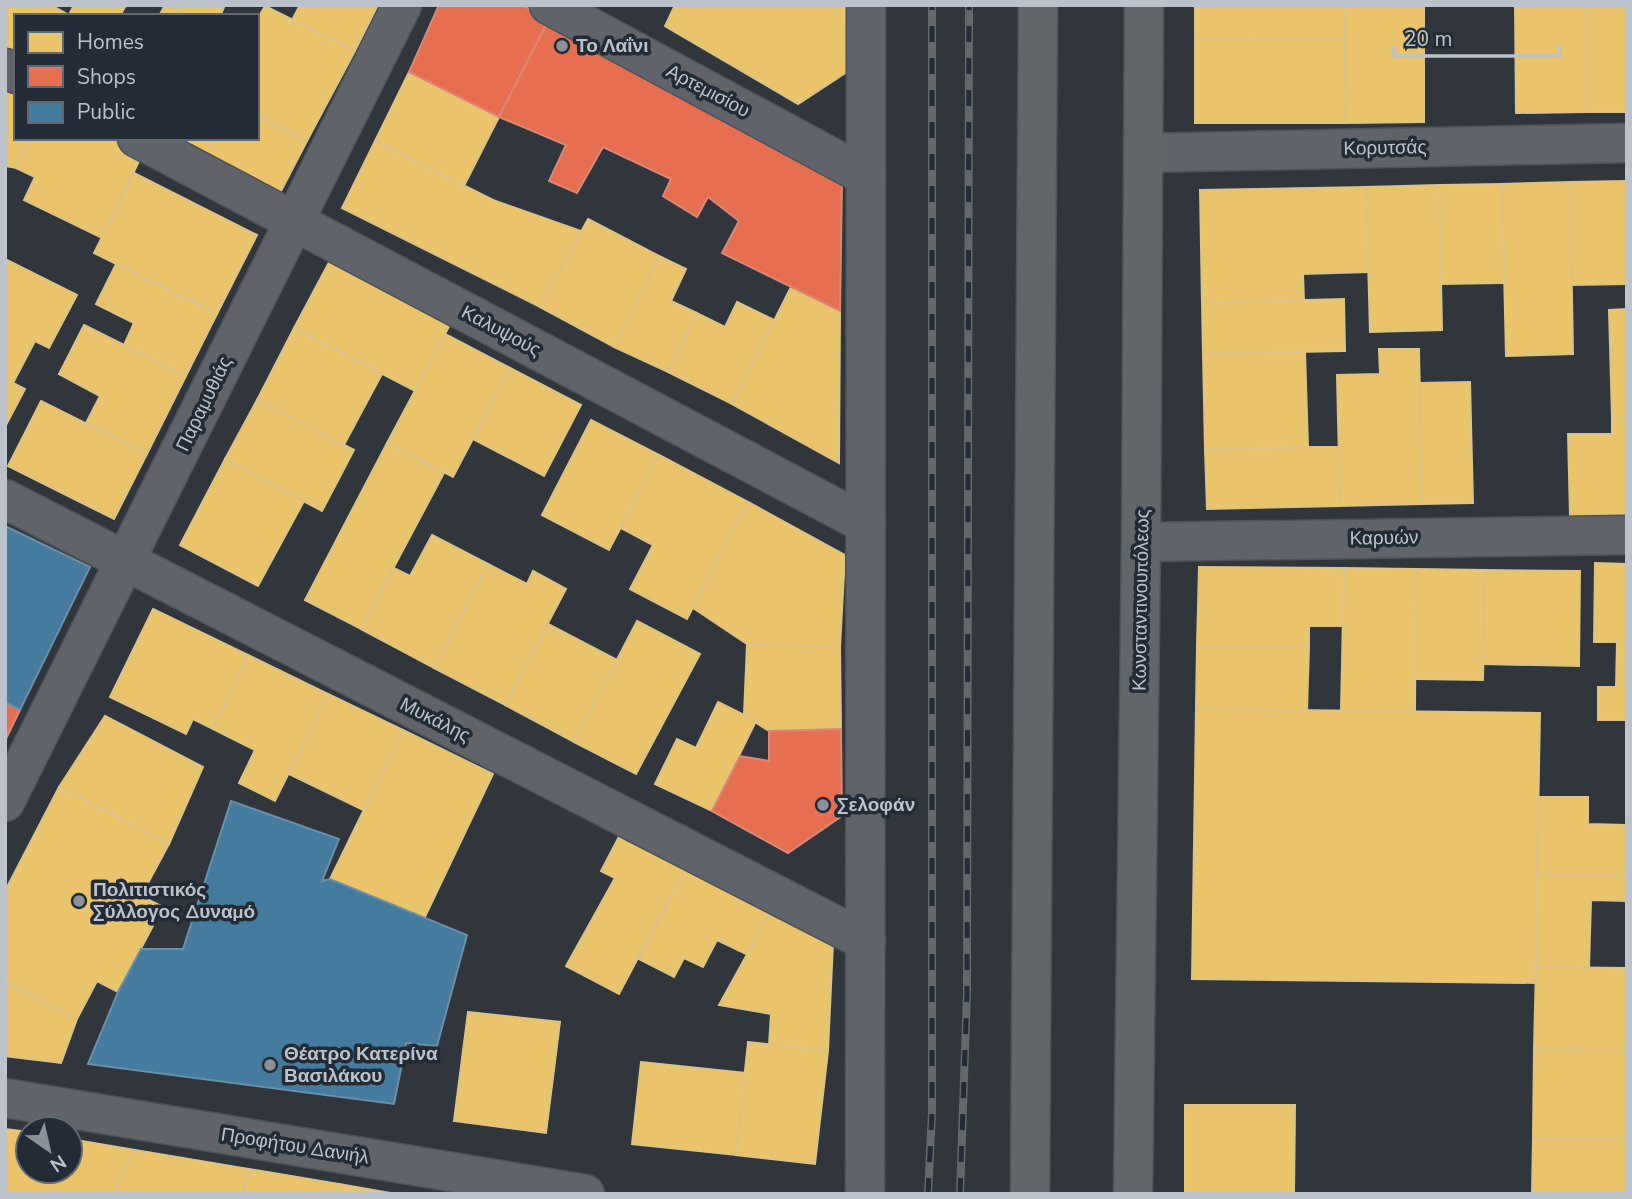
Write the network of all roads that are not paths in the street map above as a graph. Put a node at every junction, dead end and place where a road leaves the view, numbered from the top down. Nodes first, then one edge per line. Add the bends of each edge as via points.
1 (402, 5) edge
2 (550, 5) edge
3 (866, 5) edge
4 (1038, 5) edge
5 (1144, 5) edge
6 (141, 140) edge
7 (1627, 143) edge
8 (1143, 153) junction
9 (866, 176) junction
10 (295, 222) junction
11 (5, 499) edge
12 (866, 524) junction
13 (1627, 535) edge
14 (1142, 542) junction
15 (125, 561) junction
16 (5, 802) edge
17 (866, 941) junction
18 (5, 1098) edge
19 (585, 1194) edge
20 (866, 1194) edge
21 (1030, 1194) edge
22 (1133, 1194) edge

1 - 10 street, Παραμυθιάς
2 - 9 street, Αρτεμισίου
3 - 9 street
4 - 21 main road
5 - 8 main road, Κωνσταντινουπόλεως
6 - 10 street, Καλυψούς
7 - 8 street, Κορυτσάς
8 - 14 main road, Κωνσταντινουπόλεως
9 - 12 street
10 - 12 street, Καλυψούς
10 - 15 street, Παραμυθιάς
11 - 15 street, Μυκάλης
12 - 17 street
13 - 14 street, Καρυών
14 - 22 main road, Κωνσταντινουπόλεως
15 - 16 street, Παραμυθιάς
15 - 17 street, Μυκάλης
17 - 20 street
18 - 19 street, Προφήτου Δανιήλ

